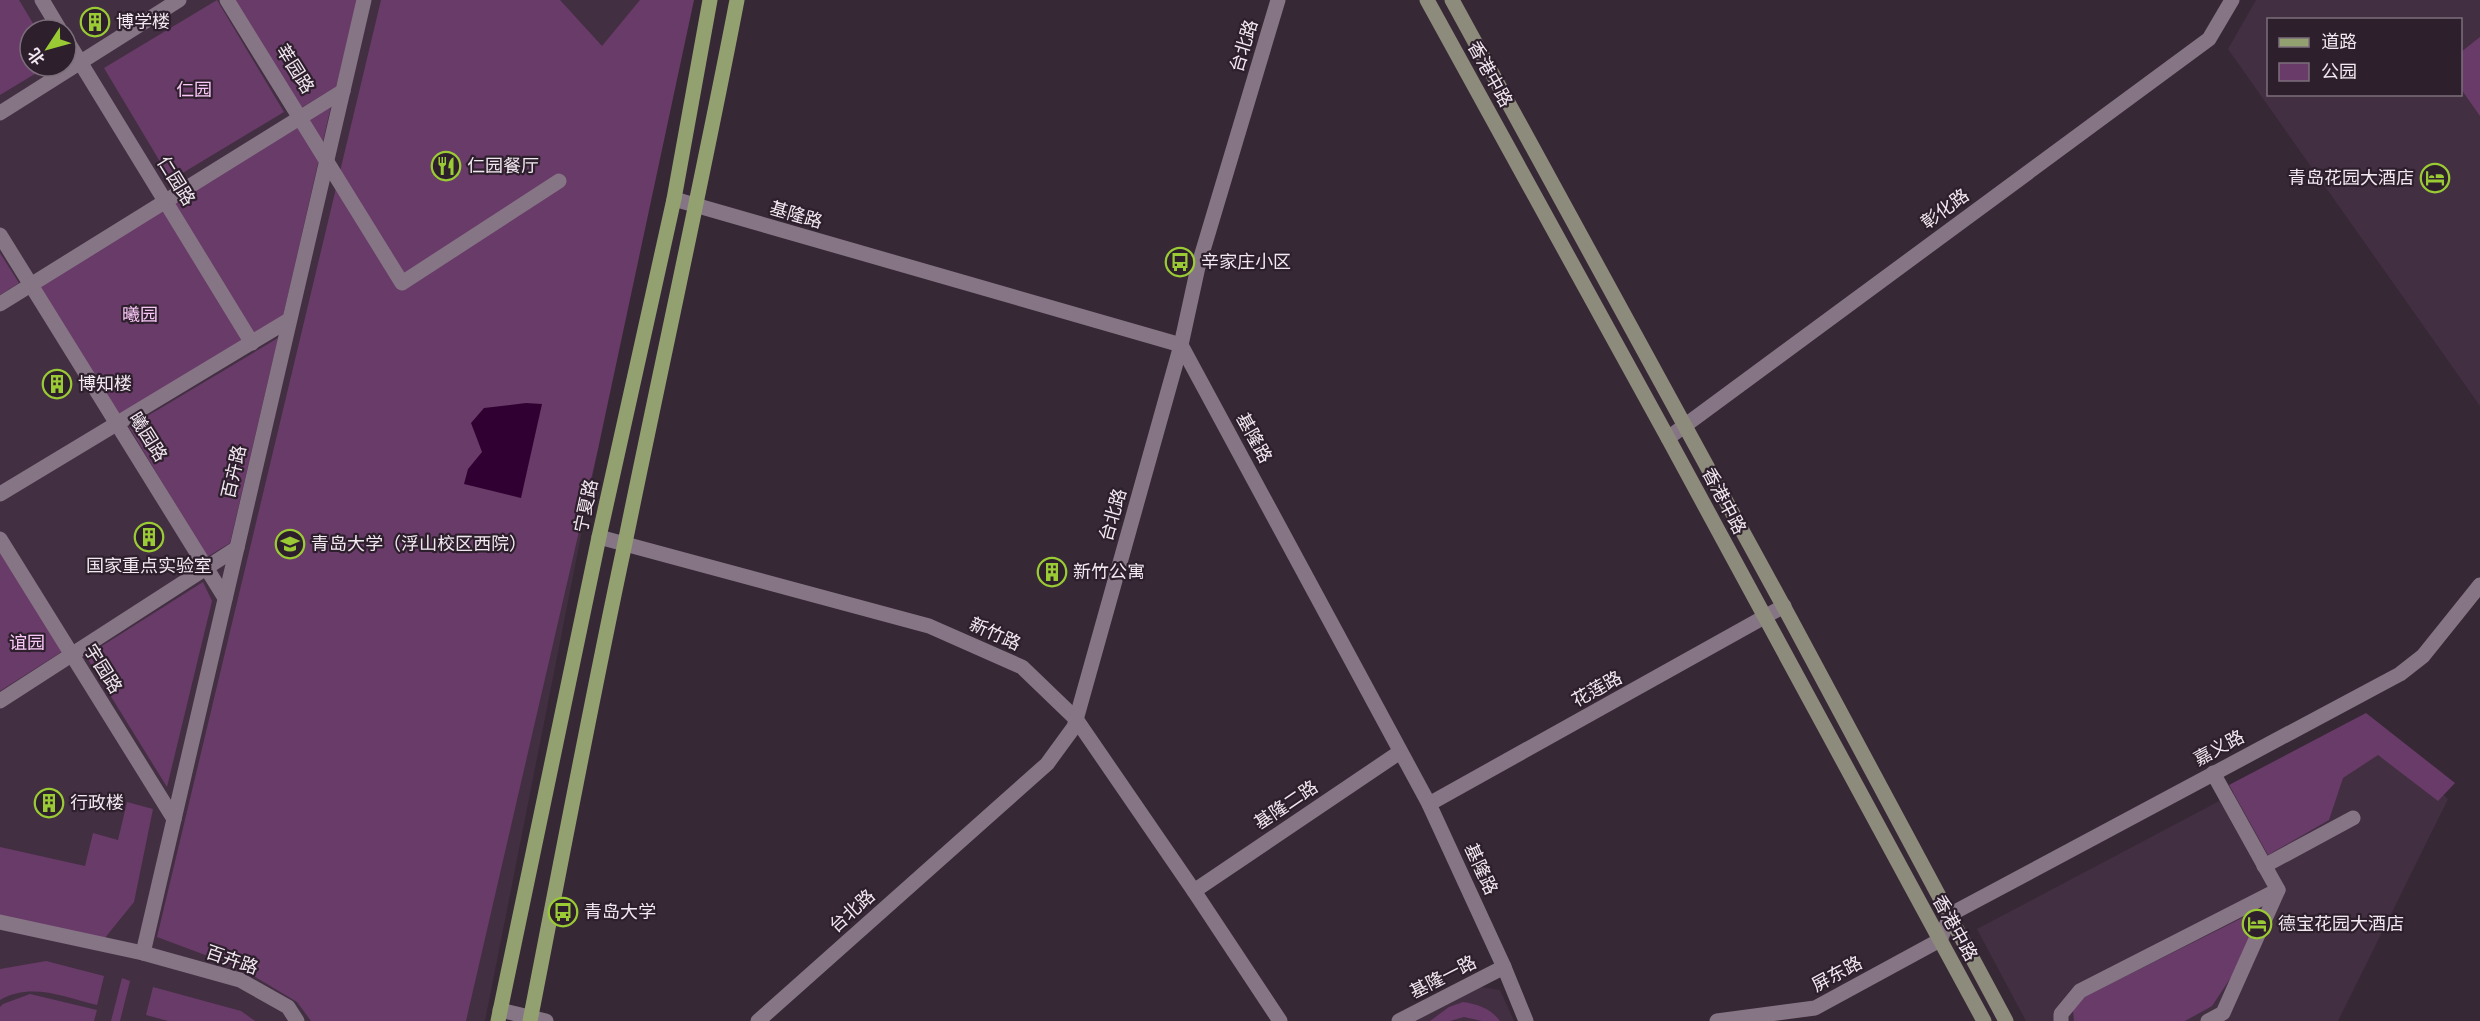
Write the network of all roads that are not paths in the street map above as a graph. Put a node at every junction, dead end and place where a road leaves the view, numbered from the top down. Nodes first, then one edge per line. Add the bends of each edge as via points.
1 (42, 0) edge
2 (179, 0) edge
3 (228, 0) edge
4 (364, 0) edge
5 (710, 0) edge
6 (737, 0) edge
7 (1278, 0) edge
8 (1427, 0) edge
9 (1452, 0) edge
10 (2232, 0) edge
11 (53, 18) edge
12 (78, 59) edge
13 (80, 62) junction
14 (343, 91) junction
15 (0, 112) edge
16 (300, 117) junction
17 (327, 158) junction
18 (560, 181) dead end
19 (674, 199) junction
20 (166, 201) junction
21 (697, 206) junction
22 (0, 236) edge
23 (31, 285) junction
24 (0, 304) edge
25 (289, 320) junction
26 (252, 343) junction
27 (1181, 345) junction
28 (117, 424) junction
29 (1685, 425) junction
30 (1668, 438) junction
31 (0, 494) edge
32 (599, 537) junction
33 (0, 539) edge
34 (625, 543) junction
35 (237, 548) junction
36 (206, 568) junction
37 (2480, 585) edge
38 (225, 598) junction
39 (1784, 606) junction
40 (1765, 618) junction
41 (72, 655) junction
42 (0, 701) edge
43 (1076, 719) junction
44 (1400, 752) junction
45 (2213, 773) junction
46 (1429, 804) junction
47 (2353, 818) dead end
48 (174, 819) junction
49 (2264, 866) junction
50 (2278, 890) junction
51 (1194, 891) junction
52 (1951, 914) junction
53 (0, 922) edge
54 (1940, 940) junction
55 (143, 953) junction
56 (1504, 967) junction
57 (499, 1016) edge
58 (535, 1020) edge
59 (297, 1021) edge
60 (758, 1021) edge
61 (1280, 1021) edge
62 (1399, 1021) edge
63 (1526, 1021) edge
64 (1717, 1021) edge
65 (1984, 1021) edge
66 (2006, 1021) edge
67 (2061, 1021) edge
68 (2208, 1021) edge

1 - 11 street
2 - 13 street
3 - 16 street
4 - 14 street, 百卉路
5 - 19 main road, 宁夏路
6 - 21 main road
7 - 27 street, 台北路 via 1198,267
8 - 30 main road, 香港中路
9 - 29 main road, 香港中路
10 - 29 street, 彰化路 via 2209,39
12 - 13 street, 仁园路
13 - 15 street
13 - 20 street, 仁园路
14 - 16 street
14 - 17 street, 百卉路
16 - 17 street
16 - 20 street
17 - 18 street via 402,283
17 - 25 street, 百卉路
19 - 21 street, 基隆路
19 - 32 main road, 宁夏路
20 - 23 street
20 - 26 street, 仁园路
21 - 27 street, 基隆路
21 - 34 main road
22 - 23 street, 曦园路
23 - 24 street
23 - 28 street, 曦园路
25 - 26 street
25 - 35 street, 百卉路
26 - 28 street
27 - 43 street, 台北路
27 - 44 street, 基隆路
28 - 31 street
28 - 36 street, 曦园路
29 - 30 street, 彰化路
29 - 39 main road, 香港中路
30 - 40 main road, 香港中路
32 - 34 street, 新竹路
32 - 57 main road, 宁夏路
33 - 41 street, 宇园路
34 - 43 street, 新竹路 via 928,626 1022,667
34 - 58 main road via 552,899
35 - 36 street
35 - 38 street, 百卉路
36 - 38 street, 曦园路
36 - 41 street
37 - 45 street, 嘉义路 via 2430,648 2400,674
38 - 48 street, 百卉路
39 - 40 street, 花莲路
39 - 52 main road, 香港中路
40 - 46 street, 花莲路
40 - 54 main road, 香港中路
41 - 42 street
41 - 48 street, 宇园路
43 - 51 street, 新竹路
43 - 60 street, 台北路 via 1074,728 1047,764
44 - 46 street, 基隆路
44 - 51 street, 基隆二路
45 - 49 street
45 - 52 street, 嘉义路
46 - 56 street, 基隆路
47 - 49 street
48 - 55 street, 百卉路
49 - 50 street
50 - 67 street via 2080,991 2061,1014
50 - 68 street via 2223,1014
51 - 61 street, 新竹路
52 - 54 street
52 - 66 main road, 香港中路
53 - 55 street, 百卉路
54 - 64 street, 屏东路 via 1815,1008
54 - 65 main road, 香港中路
55 - 59 street, 百卉路 via 240,980 288,1006
56 - 62 street, 基隆一路
56 - 63 street, 基隆路
57 - 58 street

